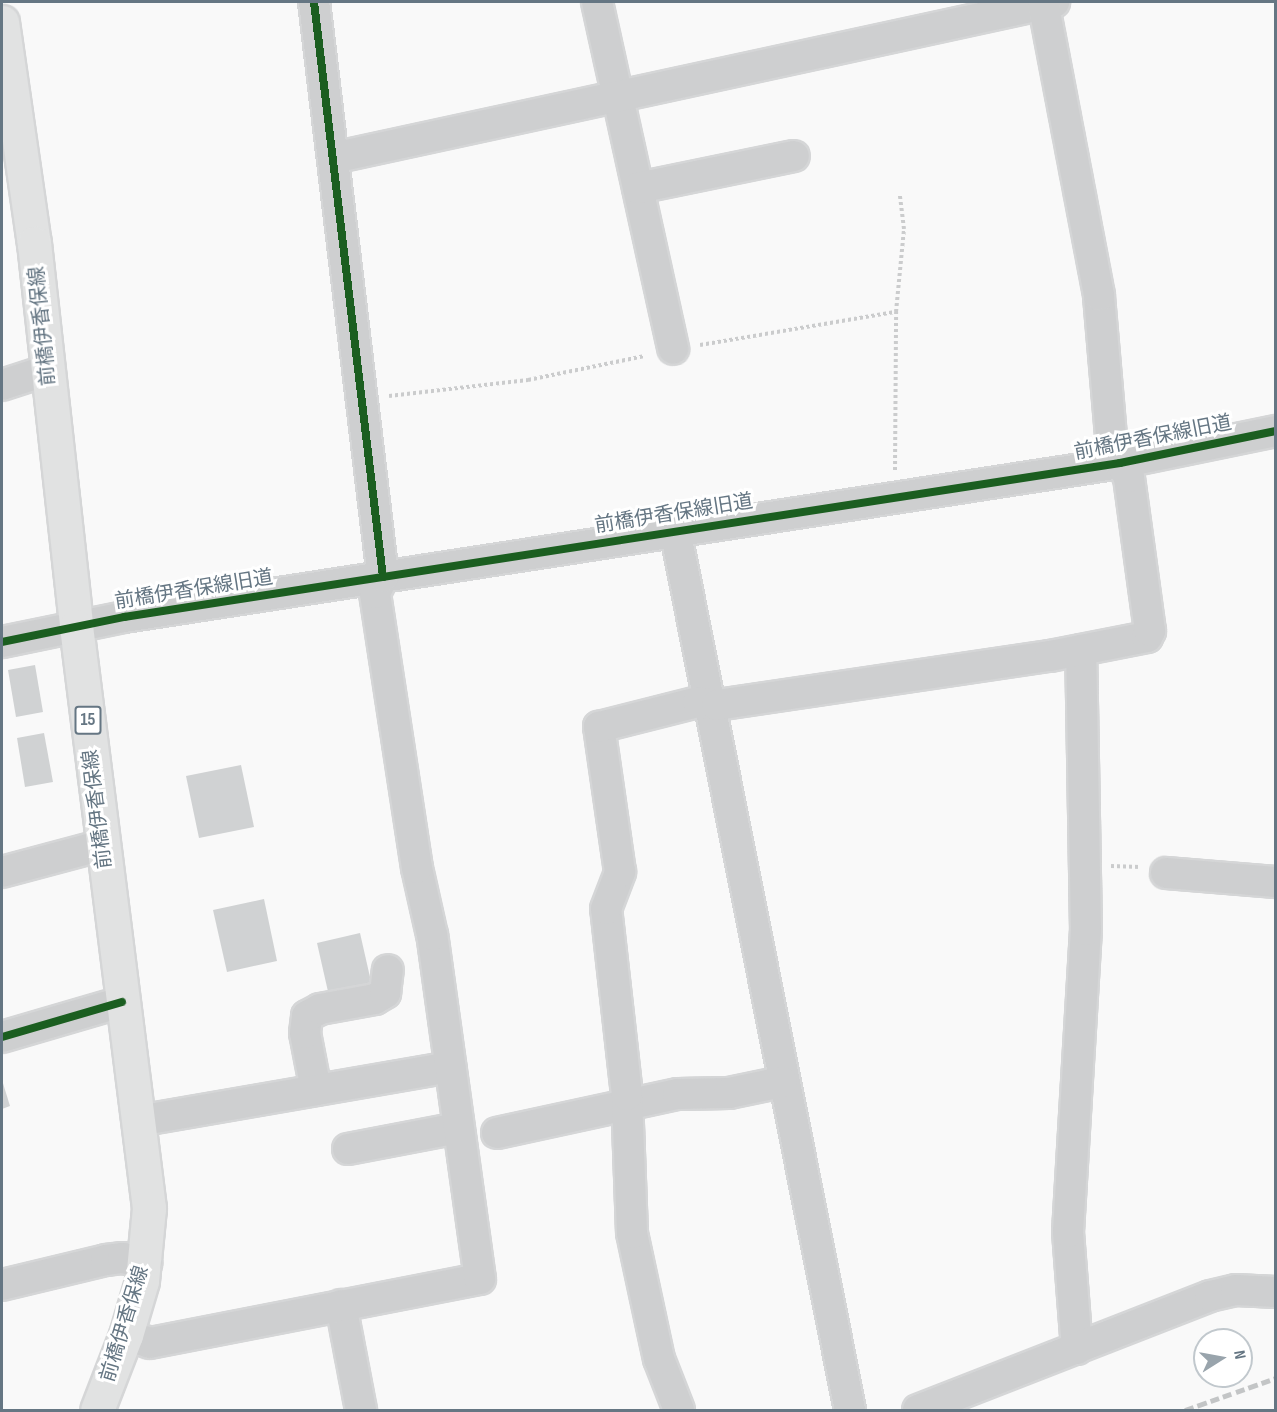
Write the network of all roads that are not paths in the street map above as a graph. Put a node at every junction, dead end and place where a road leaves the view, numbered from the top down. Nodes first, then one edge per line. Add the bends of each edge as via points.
1 (314, 2) edge
2 (597, 2) edge
3 (1046, 2) edge
4 (2, 22) edge
5 (618, 97) junction
6 (794, 156) dead end
7 (333, 158) junction
8 (638, 188) junction
9 (674, 350) road end
10 (48, 370) junction
11 (2, 385) edge
12 (1275, 431) edge
13 (1120, 463) junction
14 (675, 530) junction
15 (383, 577) junction
16 (76, 626) junction
17 (2, 642) edge
18 (1081, 650) junction
19 (709, 703) junction
20 (103, 845) junction
21 (2, 872) edge
22 (1166, 873) road end
23 (1275, 882) edge
24 (388, 970) dead end
25 (122, 1002) junction
26 (2, 1037) edge
27 (450, 1067) junction
28 (782, 1082) junction
29 (316, 1090) junction
30 (626, 1106) junction
31 (138, 1121) junction
32 (458, 1128) junction
33 (497, 1133) dead end
34 (348, 1149) dead end
35 (146, 1263) junction
36 (2, 1285) edge
37 (1275, 1292) edge
38 (341, 1305) junction
39 (126, 1335) junction
40 (1077, 1349) junction
41 (97, 1410) edge
42 (361, 1410) edge
43 (679, 1410) edge
44 (850, 1410) edge
45 (918, 1410) edge

1 - 7 street
2 - 5 street
3 - 5 street
3 - 13 street via 1099,295 1112,448
4 - 10 main road, 前橋伊香保線 / 15
5 - 7 street
5 - 8 street
6 - 8 street
7 - 15 street
8 - 9 street
10 - 11 street
10 - 16 main road, 前橋伊香保線 / 15
12 - 13 street, 前橋伊香保線旧道
13 - 14 street, 前橋伊香保線旧道
13 - 18 street via 1129,477 1150,631 1147,638
14 - 15 street, 前橋伊香保線旧道
14 - 19 street
15 - 16 street, 前橋伊香保線旧道
15 - 27 street via 375,593
16 - 17 street, 前橋伊香保線旧道
16 - 20 main road, 前橋伊香保線 / 15
18 - 19 street
18 - 40 street via 1086,930 1068,1232
19 - 28 street
19 - 30 street via 599,727 620,872 606,909
20 - 21 street
20 - 25 main road, 前橋伊香保線 / 15
22 - 23 street
24 - 29 street via 385,993 375,999 320,1009 307,1016 305,1033
25 - 26 street
25 - 31 main road, 前橋伊香保線 / 15
27 - 29 street
27 - 32 street
28 - 30 street via 729,1093 678,1094
28 - 44 street
29 - 31 street
30 - 33 street
30 - 43 street via 637,1270 659,1359
31 - 35 main road, 前橋伊香保線 / 15 via 149,1208
32 - 34 street
32 - 38 street via 480,1279
35 - 36 street via 123,1258 106,1260
35 - 39 main road, 前橋伊香保線 / 15
37 - 40 street via 1236,1290 1210,1296
38 - 39 street via 150,1343
38 - 42 street
39 - 41 main road, 前橋伊香保線 / 15
40 - 45 street

